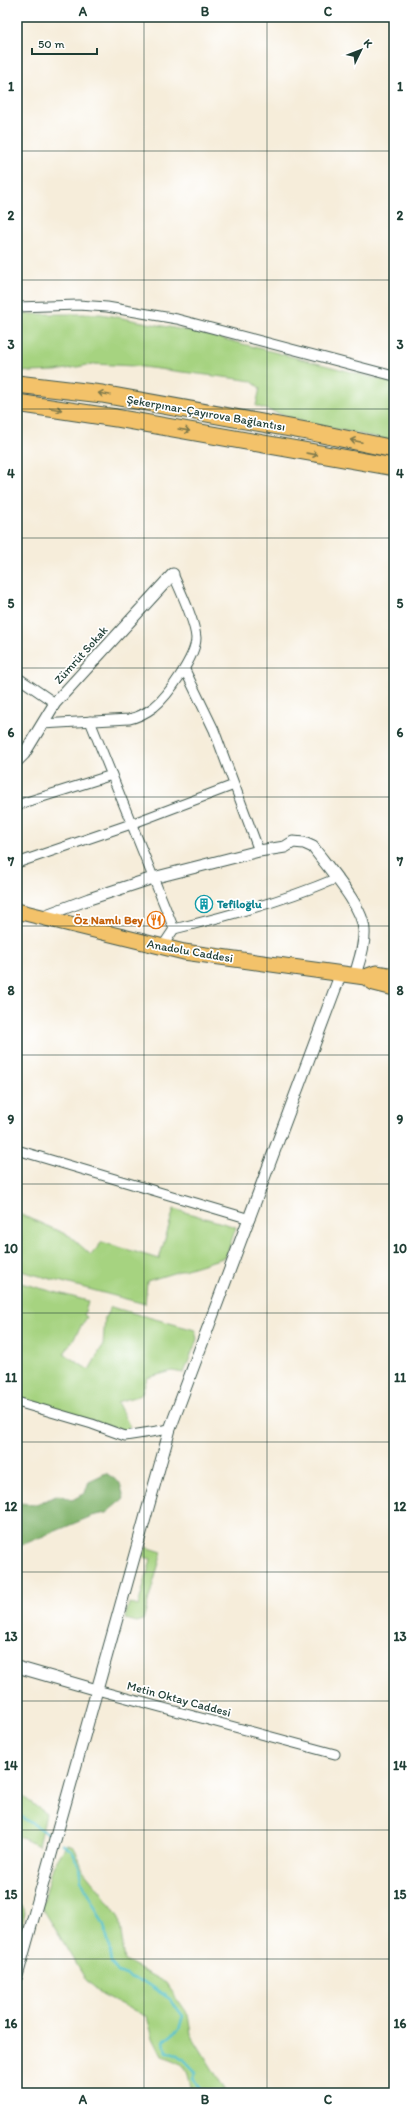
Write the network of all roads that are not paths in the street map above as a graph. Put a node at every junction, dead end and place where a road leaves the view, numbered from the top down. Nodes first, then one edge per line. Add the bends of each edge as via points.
1 (17, 307) edge
2 (394, 376) edge
3 (17, 384) edge
4 (17, 403) edge
5 (394, 449) edge
6 (394, 467) edge
7 (173, 574) joint
8 (185, 670) junction
9 (17, 677) edge
10 (55, 703) junction
11 (90, 721) junction
12 (42, 724) junction
13 (19, 755) edge
14 (112, 775) junction
15 (234, 785) junction
16 (17, 805) edge
17 (132, 824) junction
18 (260, 851) junction
19 (17, 864) edge
20 (153, 878) junction
21 (335, 879) junction
22 (17, 911) edge
23 (41, 917) junction
24 (174, 929) junction
25 (162, 947) junction
26 (354, 975) junction
27 (394, 976) edge
28 (394, 988) edge
29 (17, 1150) edge
30 (250, 1219) junction
31 (17, 1402) edge
32 (170, 1429) junction
33 (17, 1667) edge
34 (97, 1690) junction
35 (335, 1754) dead end
36 (17, 1976) edge

1 - 2 street via 106,307 177,319
5 -> 3 highway, Şekerpınar-Çayırova Bağlantısı via 102,394
4 -> 6 highway, Şekerpınar-Çayırova Bağlantısı
7 - 8 street via 196,636 194,651
7 - 10 street, Zümrüt Sokak
8 - 11 street via 155,707 140,717
8 - 15 street via 214,730
9 - 10 street
10 - 12 street, Zümrüt Sokak
11 - 12 street
11 - 14 street
12 - 13 street, Zümrüt Sokak
14 - 16 street
14 - 17 street
15 - 17 street
15 - 18 street
17 - 19 street
17 - 20 street
18 - 20 street
18 - 21 street via 285,847 293,842 304,843 313,847
20 - 23 street
20 - 24 street
21 - 24 street via 246,911
21 - 26 street via 354,901 363,923 363,946
22 - 23 main road, Anadolu Caddesi
23 - 25 main road, Anadolu Caddesi
24 - 25 street
25 - 26 main road, Anadolu Caddesi via 213,957
26 - 27 main road, Anadolu Caddesi via 376,973
26 - 28 main road, Anadolu Caddesi
26 - 30 street
29 - 30 street
30 - 32 street
31 - 32 street via 124,1436
32 - 34 street
33 - 34 street, Metin Oktay Caddesi
34 - 35 street, Metin Oktay Caddesi
34 - 36 street

